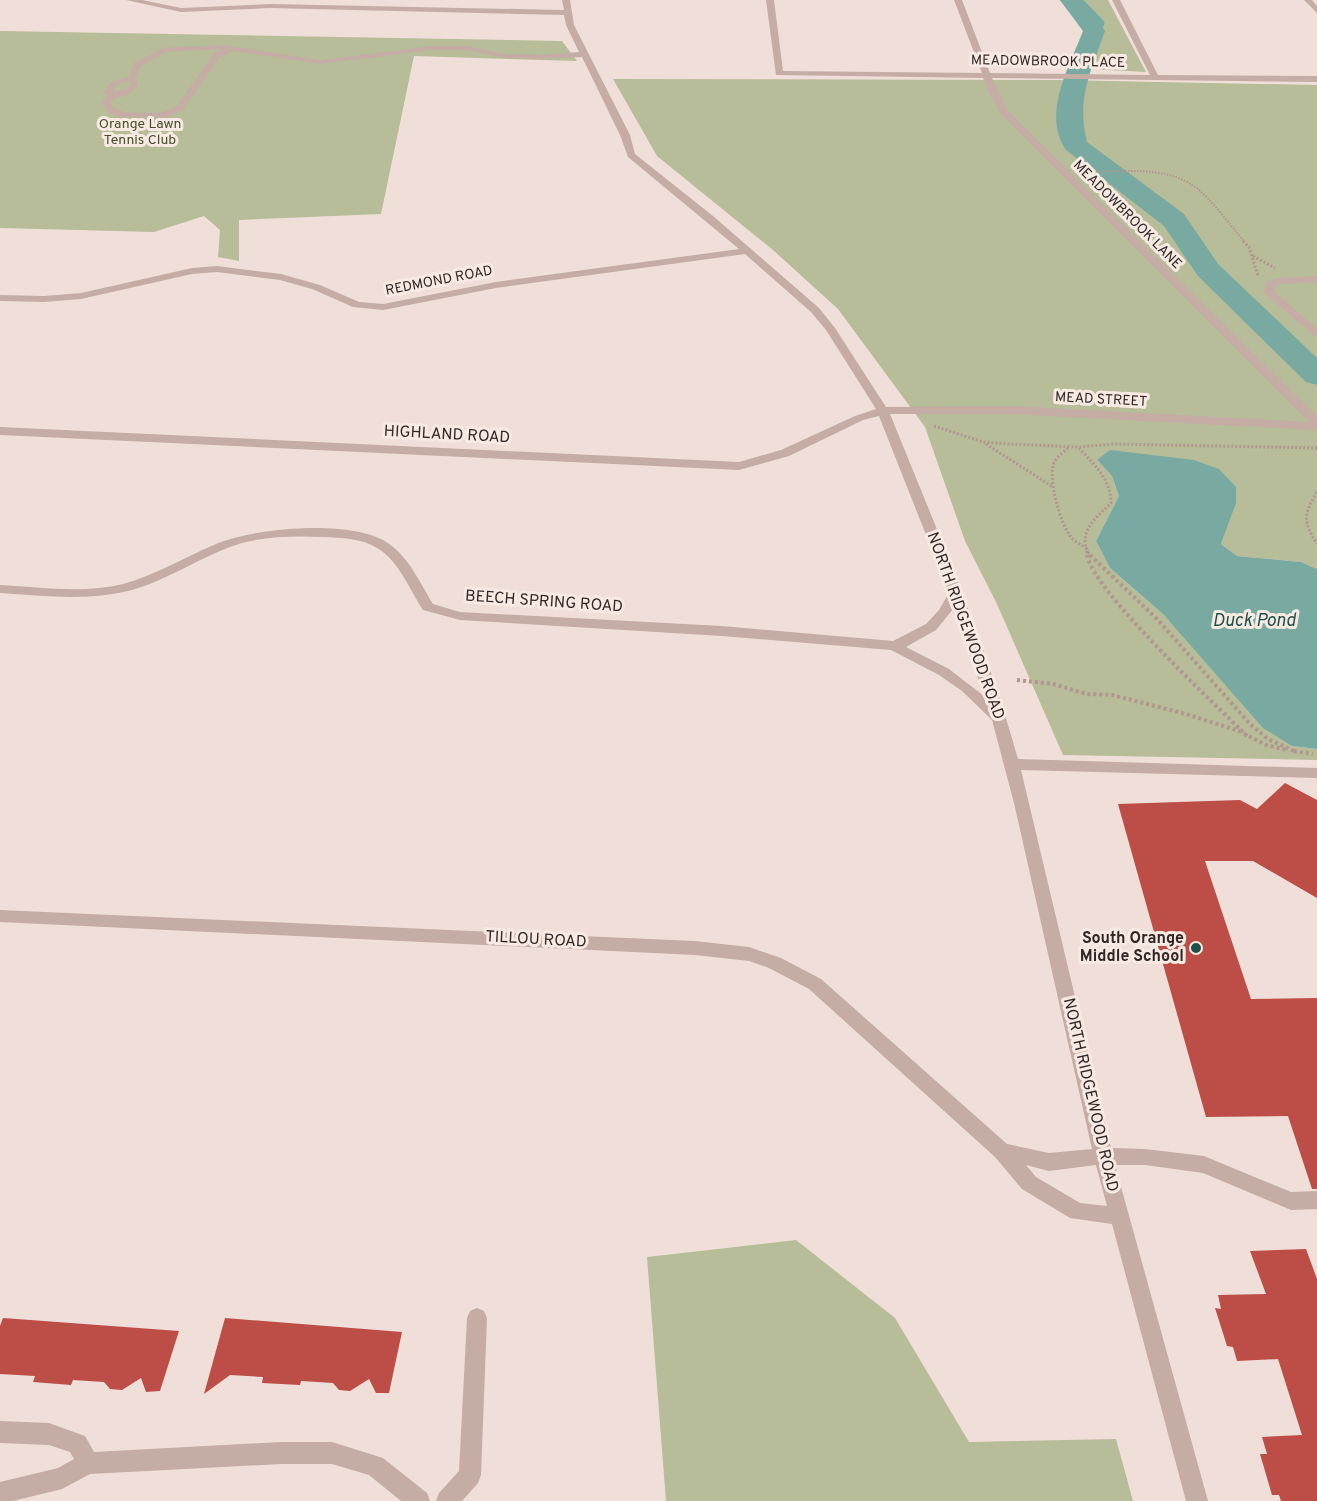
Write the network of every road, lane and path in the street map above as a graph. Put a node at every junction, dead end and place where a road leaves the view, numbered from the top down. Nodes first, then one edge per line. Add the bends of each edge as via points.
1 (130, 0) edge
2 (566, 0) edge
3 (770, 0) edge
4 (958, 0) edge
5 (1116, 0) edge
6 (1308, 0) edge
7 (149, 2) edge
8 (1317, 11) edge
9 (568, 14) junction
10 (233, 48) junction
11 (584, 54) junction
12 (987, 75) junction
13 (1155, 77) junction
14 (1317, 79) edge
15 (1086, 172) dead end
16 (746, 251) junction
17 (1252, 256) junction
18 (1281, 271) dead end
19 (1317, 279) edge
20 (1259, 280) dead end
21 (0, 298) edge
22 (1317, 335) edge
23 (883, 411) junction
24 (1317, 425) edge
25 (932, 426) dead end
26 (0, 430) edge
27 (982, 442) junction
28 (1069, 447) junction
29 (1079, 447) junction
30 (1317, 448) edge
31 (1053, 487) junction
32 (1317, 492) edge
33 (1317, 544) edge
34 (1086, 548) junction
35 (0, 589) edge
36 (956, 594) junction
37 (894, 646) junction
38 (1017, 680) dead end
39 (999, 718) junction
40 (1247, 736) junction
41 (1294, 752) junction
42 (1317, 755) edge
43 (1011, 764) junction
44 (1317, 773) edge
45 (0, 916) edge
46 (1002, 1151) junction
47 (1103, 1156) junction
48 (1317, 1200) edge
49 (1119, 1216) junction
50 (477, 1318) dead end
51 (0, 1432) edge
52 (88, 1463) junction
53 (0, 1493) edge
54 (419, 1501) edge
55 (447, 1501) edge
56 (1197, 1501) edge

1 - 7 street
2 - 9 street, NORTH RIDGEWOOD ROAD
3 - 12 street, MEADOWBROOK PLACE via 779,73
4 - 12 street, MEADOWBROOK LANE
5 - 13 street
6 - 8 street
7 - 9 street via 181,10 270,6
9 - 11 street, NORTH RIDGEWOOD ROAD
10 - 10 street via 217,55 180,108 162,116 122,115 106,102 113,95 107,92 110,86 132,79 137,65 163,50
10 - 11 street via 321,62 432,48 466,48 505,56
11 - 16 street, NORTH RIDGEWOOD ROAD via 631,155
12 - 13 street, MEADOWBROOK PLACE
12 - 24 street, MEADOWBROOK LANE via 1004,112
13 - 14 street, MEADOWBROOK PLACE
15 - 17 path via 1177,177 1196,187 1249,247
16 - 21 street, REDMOND ROAD via 496,285 383,308 357,305 281,277 217,269 81,296
16 - 23 street, NORTH RIDGEWOOD ROAD via 815,310
17 - 18 path
17 - 20 path
19 - 22 street via 1278,281 1271,284 1268,292
23 - 24 street, MEAD STREET via 947,408
23 - 26 street, HIGHLAND ROAD via 859,418 785,453 739,466
23 - 36 street, NORTH RIDGEWOOD ROAD
25 - 27 path
27 - 28 path
27 - 31 path
28 - 29 path
28 - 31 path via 1054,462
29 - 30 path via 1114,444
29 - 34 path via 1104,475 1112,494 1111,503 1084,531
31 - 34 path via 1066,530
32 - 33 path via 1306,508 1305,524
34 - 40 path via 1089,565 1106,589
34 - 41 path via 1145,606 1250,724
35 - 37 street, BEECH SPRING ROAD via 80,594 161,576 236,540 301,533 357,534 382,544 428,607 460,616 722,631
36 - 37 street via 941,619 926,632
36 - 39 street, NORTH RIDGEWOOD ROAD
37 - 39 street, BEECH SPRING ROAD via 944,672
38 - 40 path via 1122,698 1205,719
39 - 43 street, NORTH RIDGEWOOD ROAD
40 - 41 path
41 - 42 path
43 - 44 street
43 - 47 street, NORTH RIDGEWOOD ROAD
45 - 46 street, TILLOU ROAD via 695,948 749,954 815,984
46 - 47 street, TILLOU ROAD via 1049,1162
46 - 49 street, TILLOU ROAD via 1029,1183 1077,1212
47 - 48 street, TILLOU ROAD via 1204,1165 1291,1201
47 - 49 street, NORTH RIDGEWOOD ROAD
49 - 56 street, NORTH RIDGEWOOD ROAD
50 - 55 street via 470,1475
51 - 52 street via 49,1434 77,1444
52 - 53 street via 62,1478
52 - 54 street via 332,1453 375,1466

